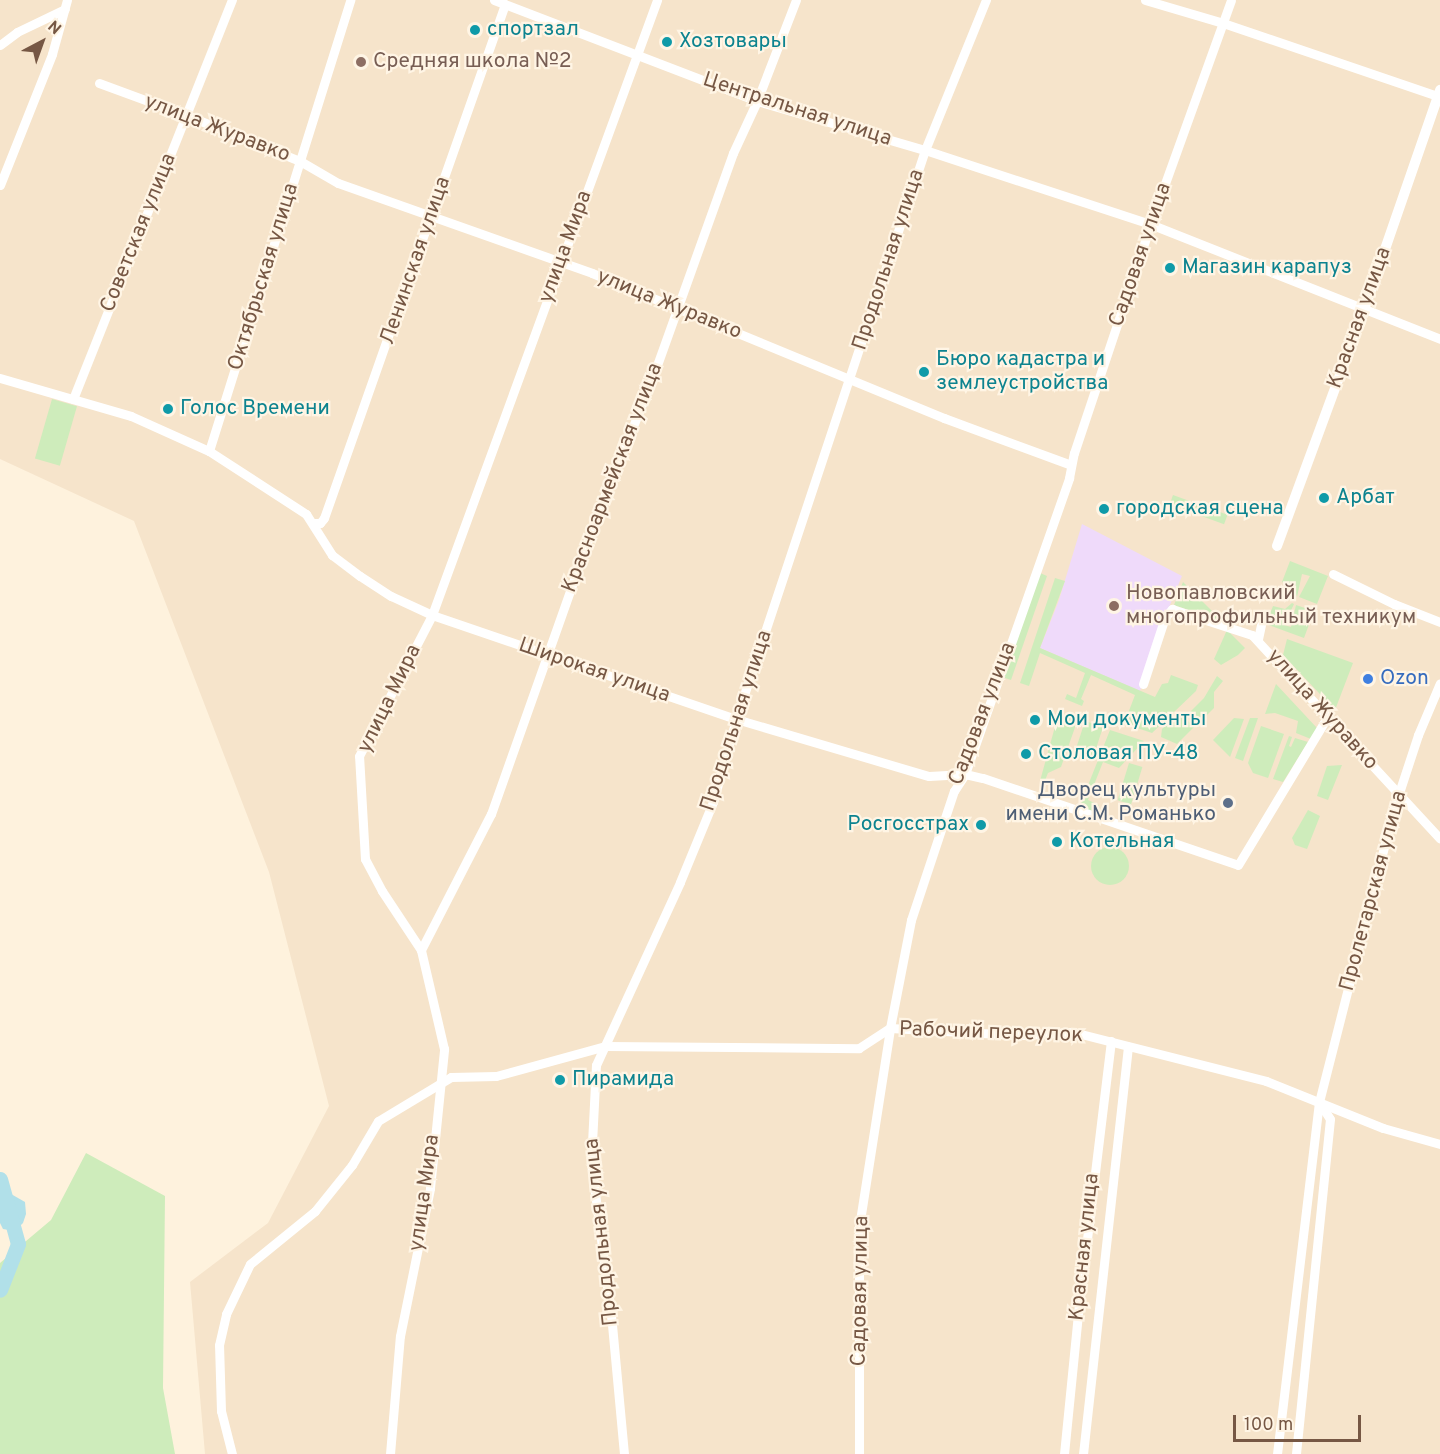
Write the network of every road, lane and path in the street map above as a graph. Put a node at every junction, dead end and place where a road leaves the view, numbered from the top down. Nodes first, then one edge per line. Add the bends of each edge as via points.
1 (232, 0) edge
2 (350, 0) edge
3 (494, 0) edge
4 (657, 0) edge
5 (796, 0) edge
6 (986, 0) edge
7 (1145, 0) edge
8 (1231, 0) edge
9 (505, 4) junction
10 (66, 5) edge
11 (1223, 23) junction
12 (0, 45) edge
13 (636, 55) junction
14 (99, 83) dead end
15 (1439, 94) edge
16 (757, 101) junction
17 (186, 114) junction
18 (925, 150) junction
19 (300, 161) junction
20 (0, 185) edge
21 (432, 216) junction
22 (1150, 224) junction
23 (560, 263) junction
24 (678, 308) junction
25 (1365, 308) junction
26 (1440, 339) edge
27 (0, 378) edge
28 (849, 379) junction
29 (73, 399) junction
30 (209, 451) junction
31 (1071, 465) junction
32 (324, 518) junction
33 (314, 523) junction
34 (321, 537) junction
35 (1276, 546) dead end
36 (1333, 574) dead end
37 (432, 615) junction
38 (1440, 622) edge
39 (1262, 625) dead end
40 (1255, 637) junction
41 (546, 655) junction
42 (1440, 683) edge
43 (1143, 684) dead end
44 (1328, 716) junction
45 (736, 719) junction
46 (965, 774) junction
47 (1398, 796) junction
48 (1440, 839) edge
49 (421, 950) junction
50 (890, 1029) junction
51 (1111, 1041) junction
52 (606, 1046) junction
53 (1128, 1046) junction
54 (438, 1085) junction
55 (1319, 1102) junction
56 (1440, 1144) edge
57 (232, 1454) edge
58 (390, 1454) edge
59 (624, 1454) edge
60 (859, 1454) edge
61 (1065, 1454) edge
62 (1083, 1454) edge
63 (1277, 1454) edge
64 (1296, 1454) edge

1 - 17 street, Советская улица
2 - 19 street, Октябрьская улица
3 - 9 street, Центральная улица
4 - 13 street, улица Мира
5 - 16 street, Красноармейская улица
6 - 18 street, Продольная улица
7 - 11 street
8 - 11 street, Садовая улица
9 - 13 street, Центральная улица
9 - 21 street, Ленинская улица
10 - 12 street
10 - 20 street via 52,54
11 - 15 street
11 - 22 street, Садовая улица
13 - 16 street, Центральная улица
13 - 23 street, улица Мира
14 - 17 street, улица Журавко
15 - 25 street, Красная улица
16 - 18 street, Центральная улица
16 - 24 street, Красноармейская улица via 733,153
17 - 19 street, улица Журавко
17 - 29 street, Советская улица
18 - 22 street, Центральная улица
18 - 28 street, Продольная улица
19 - 21 street, улица Журавко via 338,183
19 - 30 street, Октябрьская улица
21 - 23 street, улица Журавко
21 - 32 street, Ленинская улица
22 - 25 street, Центральная улица
22 - 31 street, Садовая улица
23 - 24 street, улица Журавко
23 - 37 street, улица Мира
24 - 28 street, улица Журавко
24 - 41 street, Красноармейская улица
25 - 26 street, Центральная улица
25 - 35 street, Красная улица
27 - 29 street, Широкая улица
28 - 31 street, улица Журавко
28 - 45 street, Продольная улица
29 - 30 street, Широкая улица via 131,416
30 - 33 street, Широкая улица
31 - 46 street, Садовая улица
32 - 33 street
32 - 34 street, Ленинская улица
33 - 34 street, Широкая улица
34 - 37 street, Широкая улица via 332,555 360,576
36 - 38 street
37 - 41 street, Широкая улица
37 - 49 street, улица Мира via 359,756 365,859
39 - 40 street
40 - 43 street via 1172,609 1165,617
40 - 44 street, улица Журавко
41 - 45 street, Широкая улица
41 - 49 street, Красноармейская улица via 490,814
42 - 47 street, Пролетарская улица
44 - 46 street, Широкая улица via 1238,865
44 - 47 street, улица Журавко
45 - 46 street, Широкая улица via 929,776
45 - 52 street, Продольная улица via 713,802
46 - 50 street, Садовая улица via 954,791 911,920
47 - 48 street, улица Журавко
47 - 55 street, Пролетарская улица
49 - 54 street, улица Мира via 444,1049
50 - 51 street, Рабочий переулок via 1021,1035 1073,1032
50 - 52 street, Рабочий переулок via 859,1048
50 - 60 street, Садовая улица via 859,1227
51 - 53 street, Рабочий переулок
51 - 61 street, Красная улица
52 - 54 street, Рабочий переулок via 496,1076 452,1077
52 - 59 street, Продольная улица via 596,1065 591,1163
53 - 55 street, Рабочий переулок via 1266,1081
53 - 62 street, Красная улица
54 - 57 street, Рабочий переулок via 378,1121 331,1193 250,1264 236,1288 219,1345 218,1375 221,1411
54 - 58 street, улица Мира via 430,1188 400,1336
55 - 56 street, Рабочий переулок via 1383,1128
55 - 63 street, Пролетарская улица
55 - 64 street via 1330,1119

